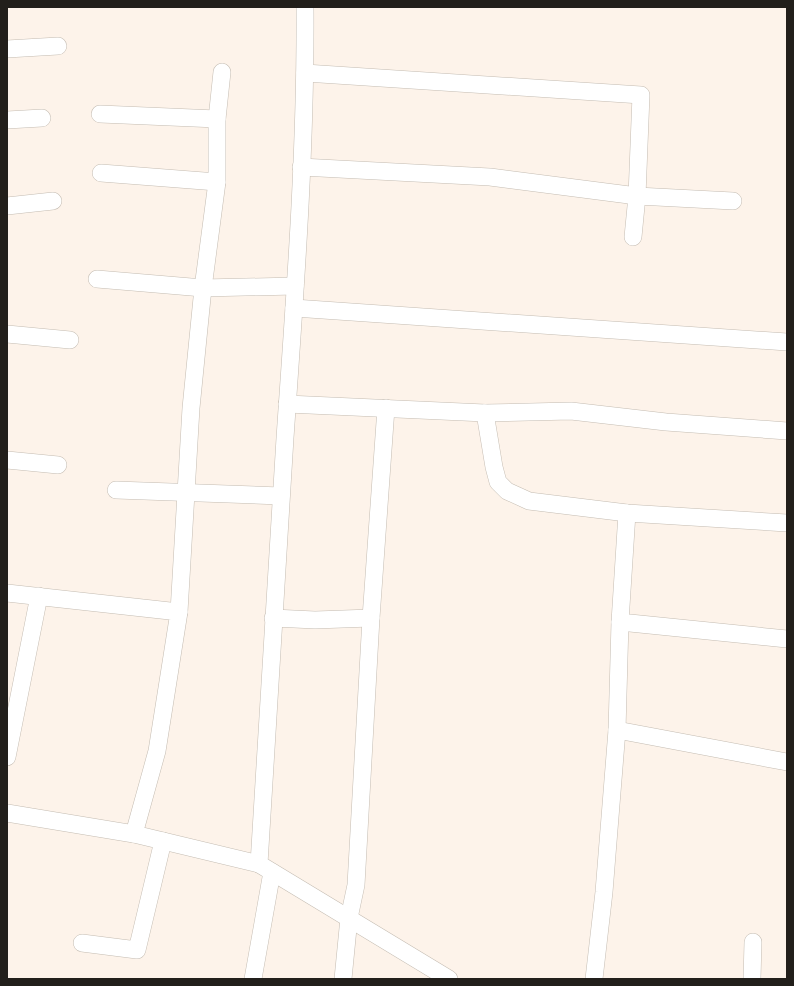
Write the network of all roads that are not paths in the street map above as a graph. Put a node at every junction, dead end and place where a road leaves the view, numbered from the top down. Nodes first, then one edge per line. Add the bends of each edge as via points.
1 (305, 7) edge
2 (58, 46) dead end
3 (7, 49) edge
4 (222, 72) dead end
5 (305, 73) junction
6 (100, 114) dead end
7 (42, 118) dead end
8 (217, 119) junction
9 (7, 120) edge
10 (301, 167) junction
11 (101, 173) dead end
12 (217, 182) junction
13 (637, 196) junction
14 (53, 201) dead end
15 (733, 201) dead end
16 (7, 206) edge
17 (633, 237) dead end
18 (97, 279) dead end
19 (295, 286) junction
20 (203, 288) junction
21 (294, 308) junction
22 (7, 334) edge
23 (70, 340) dead end
24 (787, 342) edge
25 (287, 404) junction
26 (386, 408) junction
27 (485, 413) junction
28 (787, 431) edge
29 (7, 460) edge
30 (58, 465) dead end
31 (116, 490) dead end
32 (186, 492) junction
33 (281, 496) junction
34 (627, 513) junction
35 (787, 523) edge
36 (7, 593) edge
37 (38, 596) junction
38 (179, 612) junction
39 (273, 618) junction
40 (371, 618) junction
41 (620, 622) junction
42 (787, 639) edge
43 (616, 730) junction
44 (7, 757) edge
45 (787, 762) edge
46 (7, 813) edge
47 (134, 834) junction
48 (164, 841) junction
49 (266, 868) junction
50 (349, 918) junction
51 (753, 942) dead end
52 (82, 943) dead end
53 (253, 979) edge
54 (343, 979) edge
55 (449, 979) edge
56 (594, 979) edge
57 (752, 979) edge

1 - 5 street
2 - 3 street
4 - 8 street
5 - 10 street
5 - 13 street via 641,95
6 - 8 street
7 - 9 street
8 - 12 street
10 - 13 street via 490,177
10 - 19 street
11 - 12 street
12 - 20 street
13 - 15 street
13 - 17 street
14 - 16 street
18 - 20 street
19 - 20 street
19 - 21 street
20 - 32 street
21 - 24 street
21 - 25 street
22 - 23 street
25 - 26 street
25 - 33 street
26 - 27 street
26 - 40 street
27 - 28 street via 571,411 666,422
27 - 34 street via 498,482 507,491 529,501
29 - 30 street
31 - 32 street
32 - 33 street
32 - 38 street
33 - 39 street
34 - 35 street
34 - 41 street
36 - 37 street
37 - 38 street
37 - 44 street
38 - 47 street via 157,750
39 - 40 street
39 - 49 street
40 - 50 street via 356,885
41 - 42 street
41 - 43 street
43 - 45 street
43 - 56 street via 604,892
46 - 47 street
47 - 48 street
48 - 49 street
48 - 52 street via 137,950
49 - 50 street
49 - 53 street
50 - 54 street
50 - 55 street
51 - 57 street

